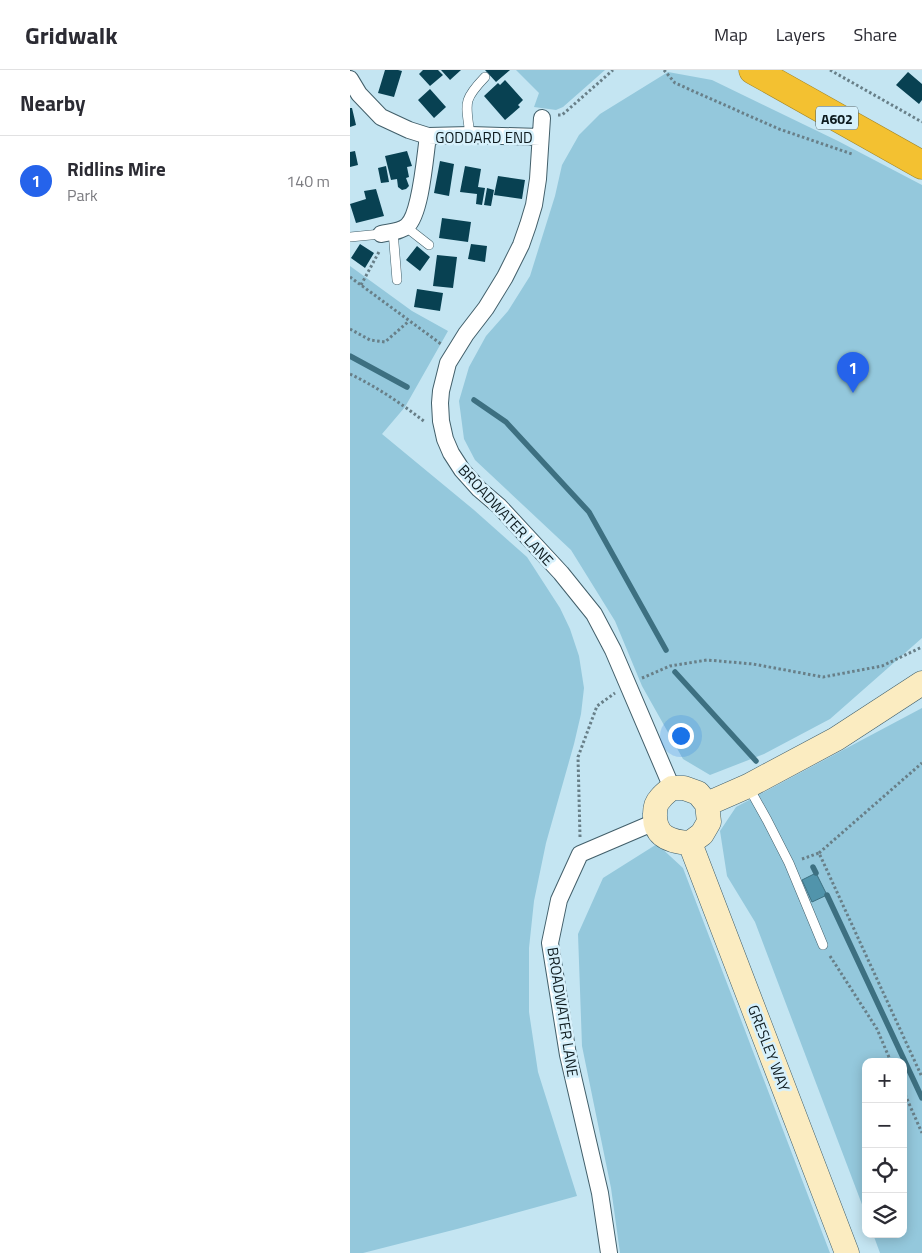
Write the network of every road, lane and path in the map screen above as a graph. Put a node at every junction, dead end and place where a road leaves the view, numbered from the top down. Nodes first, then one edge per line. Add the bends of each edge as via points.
1 (613, 70) edge
2 (664, 70) edge
3 (753, 70) edge
4 (830, 70) edge
5 (485, 77) dead end
6 (350, 79) edge
7 (542, 118) joint
8 (922, 122) edge
9 (470, 135) junction
10 (428, 136) junction
11 (540, 137) junction
12 (852, 154) dead end
13 (922, 165) edge
14 (393, 231) junction
15 (350, 237) edge
16 (429, 245) dead end
17 (350, 277) edge
18 (397, 280) dead end
19 (361, 285) junction
20 (409, 321) junction
21 (350, 329) edge
22 (454, 353) junction
23 (350, 374) edge
24 (445, 438) junction
25 (922, 647) edge
26 (922, 683) edge
27 (628, 684) junction
28 (922, 763) edge
29 (748, 786) junction
30 (672, 788) junction
31 (707, 804) junction
32 (655, 822) junction
33 (690, 843) junction
34 (819, 853) junction
35 (580, 854) junction
36 (789, 863) junction
37 (823, 945) joint
38 (889, 1058) edge
39 (922, 1077) edge
40 (907, 1099) edge
41 (922, 1133) edge
42 (609, 1253) edge
43 (847, 1253) edge

1 - 7 path via 562,115
2 - 12 path via 675,83 779,129
3 - 13 highway, A602
4 - 8 path
5 - 9 lane via 467,100
6 - 10 street, GODDARD END via 359,94 381,117
7 - 11 street, BROADWATER LANE
9 - 10 street, GODDARD END
9 - 11 street, GODDARD END
10 - 14 street, GODDARD END via 418,202 412,220
11 - 22 street, BROADWATER LANE via 534,205 521,245 486,308
14 - 15 lane
14 - 16 lane
14 - 18 lane
14 - 19 path
17 - 19 path
19 - 20 path
20 - 21 path via 385,342 370,340
20 - 22 path
22 - 24 street, BROADWATER LANE via 444,375 440,397
23 - 24 path via 405,406
24 - 27 street, BROADWATER LANE via 462,470 499,506 594,614
25 - 27 path via 882,666 823,677 753,664 707,660 670,666
26 - 29 street via 836,739
27 - 30 street, BROADWATER LANE
27 - 35 path via 596,706 578,757
28 - 34 path
29 - 31 street
29 - 36 lane
30 - 31 street via 698,792
30 - 32 street via 660,798 655,808
31 - 33 street via 709,822 702,834
32 - 33 street via 662,835 676,842
32 - 35 street
33 - 43 street, GRESLEY WAY
34 - 36 path
34 - 39 path
35 - 42 street, BROADWATER LANE via 559,900 550,943 568,1055 600,1193
36 - 37 lane
37 - 38 path via 877,1029
40 - 41 path

